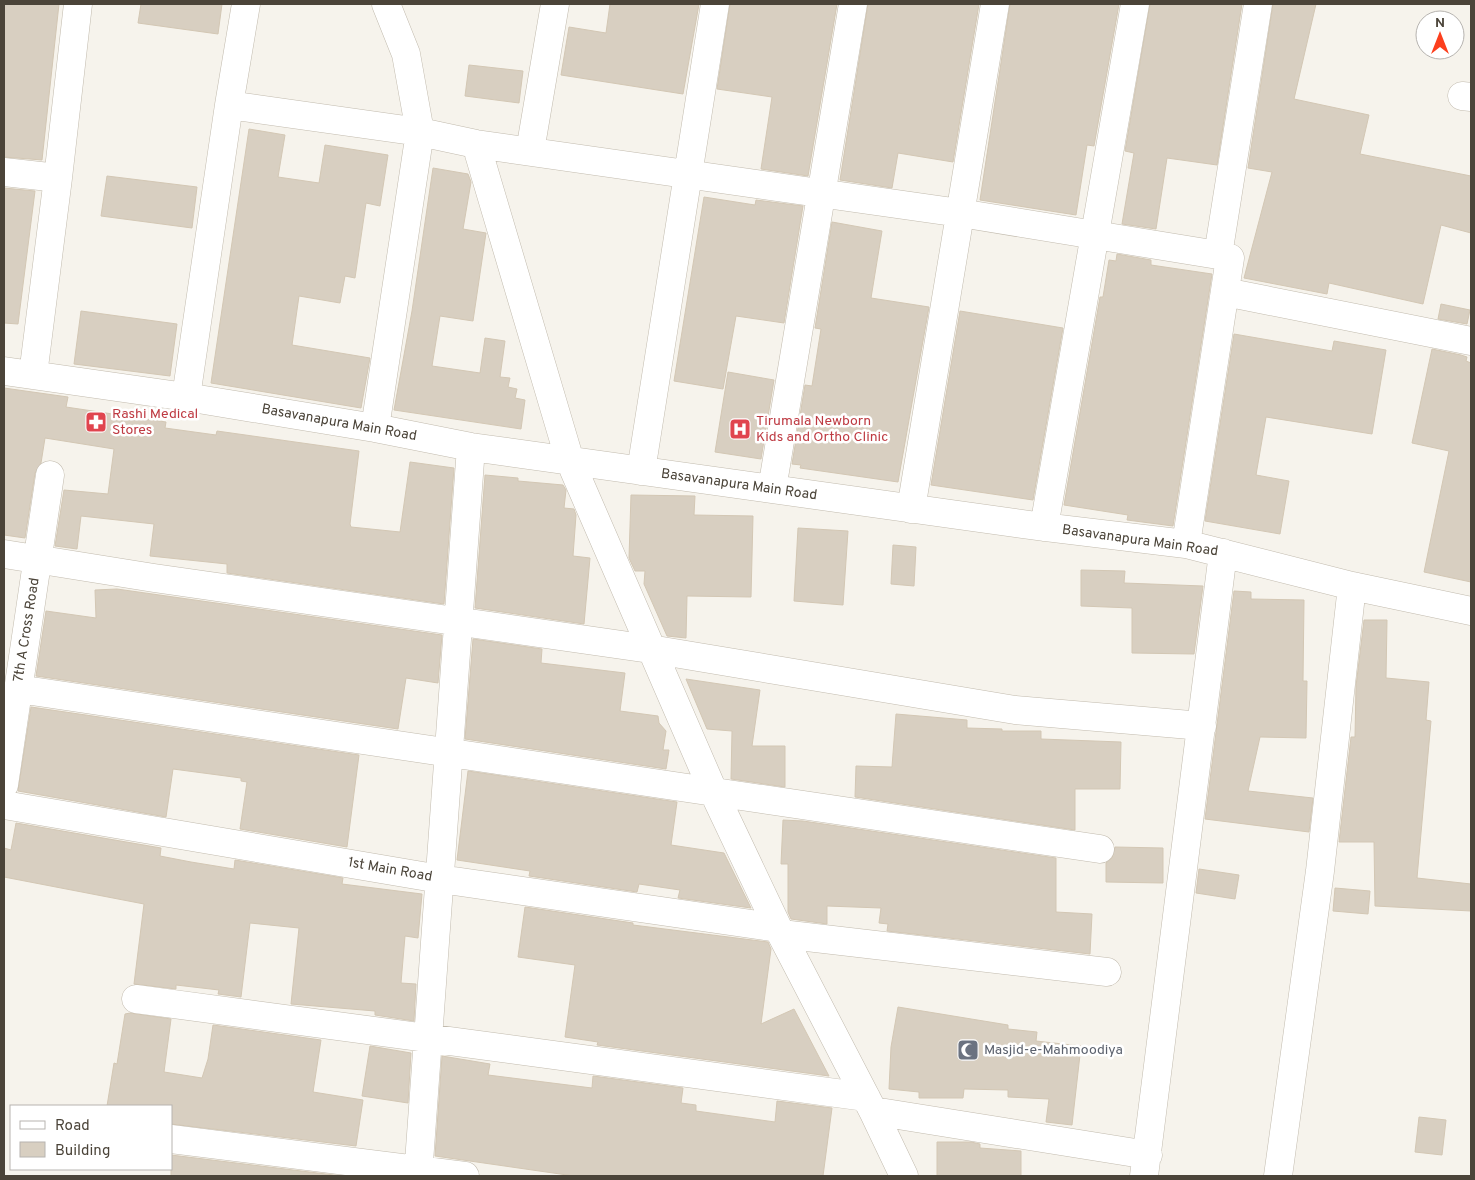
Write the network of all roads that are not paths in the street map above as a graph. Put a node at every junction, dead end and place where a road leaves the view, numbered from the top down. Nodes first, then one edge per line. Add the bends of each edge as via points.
1 (78, 4) edge
2 (246, 4) edge
3 (386, 4) edge
4 (555, 4) edge
5 (716, 4) edge
6 (853, 4) edge
7 (995, 4) edge
8 (1135, 4) edge
9 (1258, 4) edge
10 (228, 105) junction
11 (420, 132) junction
12 (476, 144) junction
13 (530, 151) junction
14 (4, 172) edge
15 (688, 174) junction
16 (58, 178) junction
17 (821, 194) junction
18 (960, 213) junction
19 (1095, 233) junction
20 (1218, 255) junction
21 (1225, 292) junction
22 (1471, 340) edge
23 (4, 371) edge
24 (32, 375) junction
25 (186, 397) junction
26 (375, 428) junction
27 (471, 447) junction
28 (570, 461) junction
29 (641, 471) junction
30 (50, 475) dead end
31 (772, 489) junction
32 (911, 509) junction
33 (1044, 527) junction
34 (1186, 544) junction
35 (1223, 553) junction
36 (4, 554) edge
37 (38, 560) junction
38 (1352, 586) junction
39 (1471, 611) edge
40 (458, 622) junction
41 (650, 649) junction
42 (18, 689) junction
43 (1202, 726) junction
44 (447, 754) junction
45 (4, 785) edge
46 (714, 793) junction
47 (4, 805) edge
48 (1100, 849) dead end
49 (440, 879) junction
50 (780, 931) junction
51 (1107, 972) dead end
52 (136, 999) dead end
53 (428, 1038) junction
54 (869, 1104) junction
55 (172, 1140) edge
56 (1146, 1165) edge
57 (418, 1173) edge
58 (464, 1176) edge
59 (904, 1176) edge
60 (1278, 1176) edge

1 - 16 street
2 - 10 street
3 - 11 street via 406,54
4 - 13 street
5 - 15 street
6 - 17 street
7 - 18 street
8 - 19 street
9 - 20 street
10 - 11 street
10 - 25 street
11 - 12 street
11 - 26 street
12 - 13 street
12 - 28 street
13 - 15 street
14 - 16 street
15 - 17 street
15 - 29 street
16 - 24 street
17 - 18 street
17 - 31 street
18 - 19 street
18 - 32 street
19 - 20 street
19 - 33 street
20 - 21 street via 1230,258
21 - 22 street
21 - 34 street
23 - 24 street, Basavanapura Main Road
24 - 25 street, Basavanapura Main Road
25 - 26 street, Basavanapura Main Road
26 - 27 street, Basavanapura Main Road
27 - 28 street, Basavanapura Main Road
27 - 40 street
28 - 29 street, Basavanapura Main Road
28 - 41 street
29 - 31 street, Basavanapura Main Road
30 - 37 street, 7th A Cross Road
31 - 32 street, Basavanapura Main Road
32 - 33 street, Basavanapura Main Road
33 - 34 street, Basavanapura Main Road
34 - 35 street, Basavanapura Main Road
35 - 38 street, Basavanapura Main Road
35 - 43 street
36 - 37 street
37 - 40 street
37 - 42 street, 7th A Cross Road
38 - 39 street, Basavanapura Main Road
38 - 60 street via 1320,871
40 - 41 street
40 - 44 street
41 - 43 street via 1015,710
41 - 46 street
42 - 44 street
42 - 45 street, 7th A Cross Road
43 - 56 street
44 - 46 street
44 - 49 street
46 - 48 street
46 - 50 street
47 - 49 street, 1st Main Road
49 - 50 street, 1st Main Road
49 - 53 street
50 - 51 street, 1st Main Road
50 - 54 street
52 - 53 street
53 - 54 street
53 - 57 street
54 - 56 street
54 - 59 street
55 - 57 street
57 - 58 street

